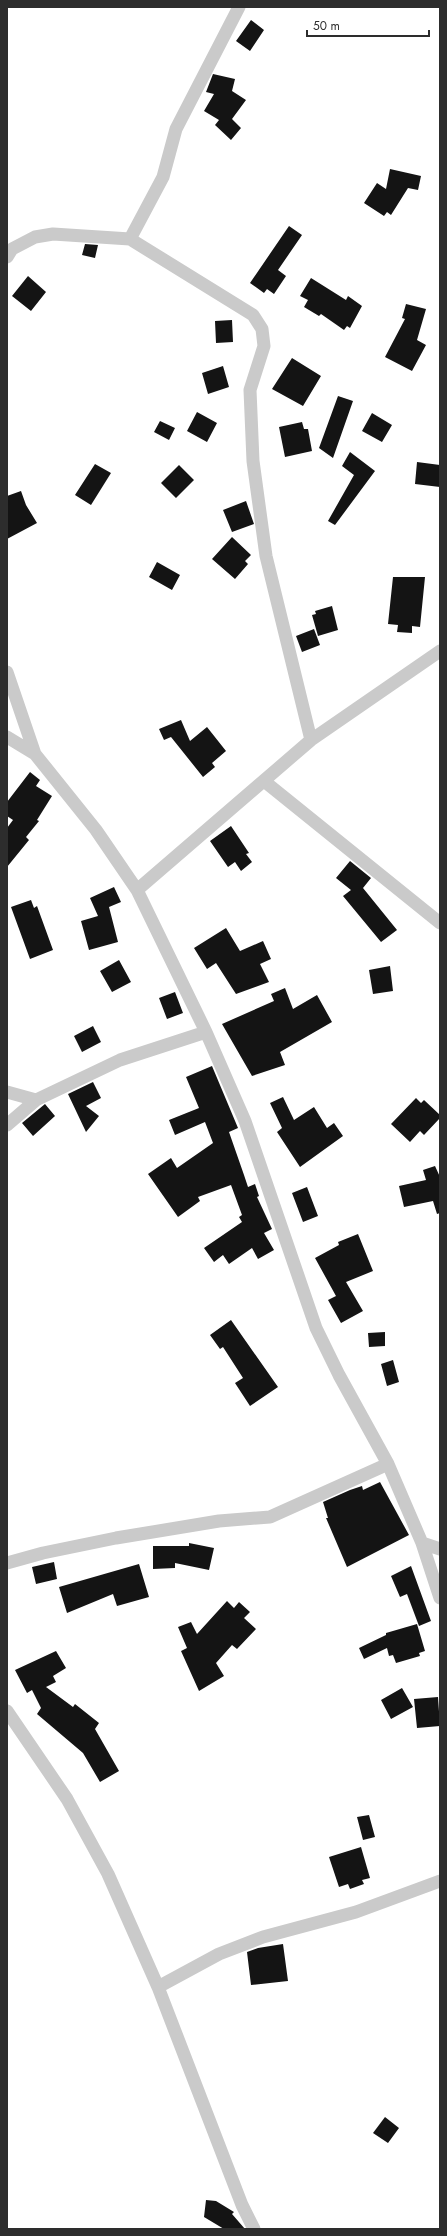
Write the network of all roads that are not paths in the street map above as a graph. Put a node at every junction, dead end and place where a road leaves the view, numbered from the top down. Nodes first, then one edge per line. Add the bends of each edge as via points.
1 (239, 7) edge
2 (130, 239) junction
3 (7, 257) edge
4 (440, 651) edge
5 (7, 672) edge
6 (7, 737) edge
7 (311, 740) junction
8 (35, 754) junction
9 (264, 781) junction
10 (137, 890) junction
11 (440, 923) edge
12 (206, 1032) junction
13 (7, 1092) edge
14 (36, 1100) junction
15 (7, 1125) edge
16 (388, 1464) junction
17 (422, 1543) junction
18 (440, 1549) edge
19 (7, 1564) edge
20 (440, 1598) edge
21 (7, 1711) edge
22 (440, 1881) edge
23 (158, 1987) junction
24 (254, 2229) edge

1 - 2 street via 176,129 163,177
2 - 3 street via 53,234 35,237 12,249
2 - 7 street via 254,315 262,329 264,346 250,390 253,461 266,556
4 - 7 street
5 - 8 street
6 - 8 street
7 - 9 street
8 - 10 street via 96,830
9 - 10 street
9 - 11 street
10 - 12 street
12 - 14 street via 120,1060
12 - 16 street via 245,1121 316,1328 338,1376
13 - 14 street
14 - 15 street
16 - 17 street
16 - 19 street via 270,1517 205,1523 116,1538 43,1553
17 - 18 street
17 - 20 street
21 - 23 street via 67,1800 105,1868
22 - 23 street via 356,1912 263,1937 219,1954
23 - 24 street via 242,2205

